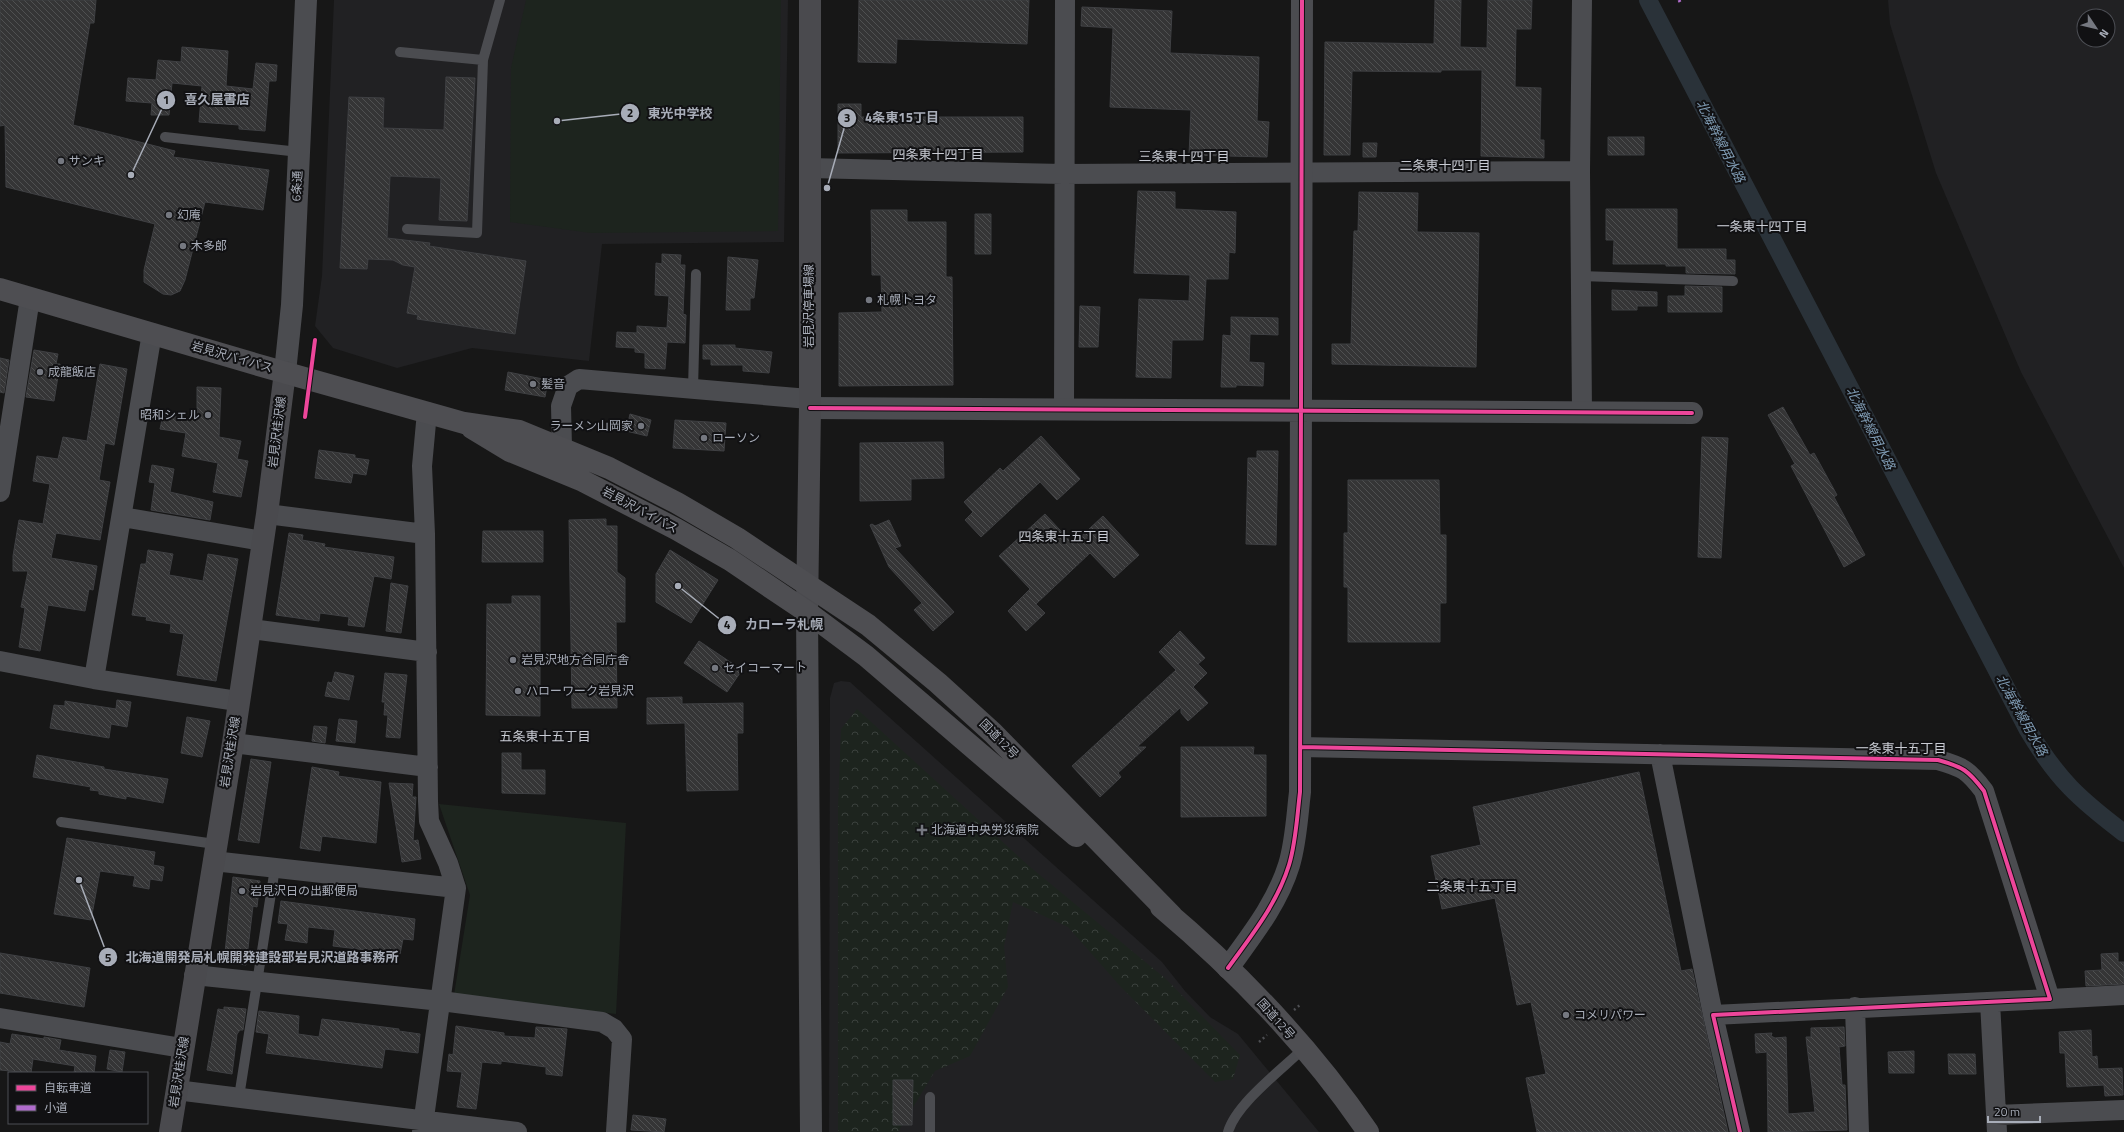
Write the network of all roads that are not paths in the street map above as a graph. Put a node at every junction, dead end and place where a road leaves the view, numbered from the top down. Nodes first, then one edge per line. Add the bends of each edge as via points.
1 (306, 0) edge
2 (500, 0) edge
3 (810, 0) edge
4 (1065, 0) edge
5 (1302, 0) edge
6 (1582, 0) edge
7 (400, 52) dead end
8 (483, 60) junction
9 (165, 137) dead end
10 (299, 152) junction
11 (808, 168) junction
12 (1580, 171) junction
13 (1301, 172) junction
14 (1063, 174) junction
15 (407, 229) dead end
16 (696, 274) dead end
17 (1580, 276) junction
18 (1733, 281) dead end
19 (0, 289) edge
20 (30, 298) junction
21 (152, 333) junction
22 (285, 372) junction
23 (693, 389) junction
24 (810, 403) junction
25 (1064, 408) junction
26 (1300, 410) junction
27 (427, 412) junction
28 (1582, 412) junction
29 (1692, 413) dead end
30 (464, 423) junction
31 (562, 447) junction
32 (0, 492) edge
33 (267, 514) junction
34 (122, 517) junction
35 (425, 534) junction
36 (263, 541) junction
37 (806, 584) junction
38 (807, 612) junction
39 (251, 629) junction
40 (427, 652) junction
41 (0, 661) edge
42 (94, 679) junction
43 (238, 701) junction
44 (232, 743) junction
45 (1300, 747) junction
46 (1660, 754) junction
47 (428, 767) junction
48 (61, 822) dead end
49 (214, 853) junction
50 (275, 868) junction
51 (456, 888) junction
52 (1172, 916) junction
53 (1228, 968) junction
54 (194, 975) junction
55 (258, 982) junction
56 (2124, 995) edge
57 (2050, 999) junction
58 (441, 1001) junction
59 (1990, 1002) junction
60 (1855, 1007) junction
61 (1713, 1015) junction
62 (0, 1018) edge
63 (182, 1048) junction
64 (1303, 1049) junction
65 (176, 1090) junction
66 (239, 1097) junction
67 (930, 1097) dead end
68 (2124, 1110) edge
69 (1996, 1124) edge
70 (422, 1126) edge
71 (170, 1132) edge
72 (517, 1132) edge
73 (616, 1132) edge
74 (811, 1132) edge
75 (930, 1132) edge
76 (1228, 1132) edge
77 (1368, 1132) edge
78 (1740, 1132) edge
79 (1859, 1132) edge

1 - 10 street, 6条通
2 - 8 lane
3 - 11 main road, 岩見沢停車場線
4 - 14 street
5 - 13 street
6 - 12 street
7 - 8 lane
8 - 15 lane via 477,233
9 - 10 lane
10 - 22 street, 6条通 via 292,305
11 - 14 street
11 - 24 main road, 岩見沢停車場線
12 - 13 street
12 - 17 street
13 - 14 street
13 - 26 street
14 - 25 street
16 - 23 lane
17 - 18 lane
17 - 28 street
19 - 20 highway, 岩見沢バイパス
20 - 21 highway, 岩見沢バイパス
20 - 32 street
21 - 22 highway, 岩見沢バイパス
21 - 34 street
22 - 27 highway, 岩見沢バイパス
22 - 33 main road, 岩見沢桂沢線
23 - 24 street
23 - 31 street via 579,379 568,386 561,406
24 - 25 street
24 - 37 main road, 岩見沢停車場線
25 - 26 street
26 - 28 street
26 - 45 street
27 - 30 highway, 岩見沢バイパス
27 - 35 street via 422,466
28 - 29 street
30 - 31 highway, 岩見沢バイパス via 519,431
30 - 38 highway, 岩見沢バイパス via 510,451 581,480 676,529 730,560
31 - 37 highway, 岩見沢バイパス via 677,503 737,538
33 - 35 street
33 - 36 main road, 岩見沢桂沢線
34 - 36 street
34 - 42 street
35 - 40 street
36 - 39 main road, 岩見沢桂沢線
37 - 38 main road, 岩見沢停車場線
37 - 52 highway, 国道12号 via 868,625 938,683 993,733
38 - 52 highway, 国道12号 via 866,656
38 - 74 street
39 - 40 street
39 - 43 main road, 岩見沢桂沢線
40 - 47 street
41 - 42 street
42 - 43 street
43 - 44 main road, 岩見沢桂沢線
44 - 47 street
44 - 49 main road, 岩見沢桂沢線
45 - 46 street
45 - 53 street via 1300,792 1289,866 1275,898
46 - 57 street via 1938,760 1961,767 1973,776 1984,791
46 - 61 street
47 - 51 street via 429,821
48 - 49 lane
49 - 50 street
49 - 54 main road, 岩見沢桂沢線
50 - 51 street
50 - 55 lane
51 - 58 street
52 - 53 highway, 国道12号
53 - 64 highway, 国道12号
54 - 55 street
54 - 63 main road, 岩見沢桂沢線
55 - 58 street
55 - 66 lane
56 - 57 street
57 - 59 street
58 - 70 street
58 - 73 street via 602,1022 614,1029 622,1039
59 - 60 street
59 - 69 street
60 - 61 street
60 - 79 street
61 - 78 street
62 - 63 street
63 - 65 main road, 岩見沢桂沢線
64 - 76 lane via 1242,1106
64 - 77 highway, 国道12号
65 - 66 street
65 - 71 main road, 岩見沢桂沢線
66 - 70 street
67 - 75 lane
68 - 69 street
70 - 72 street

